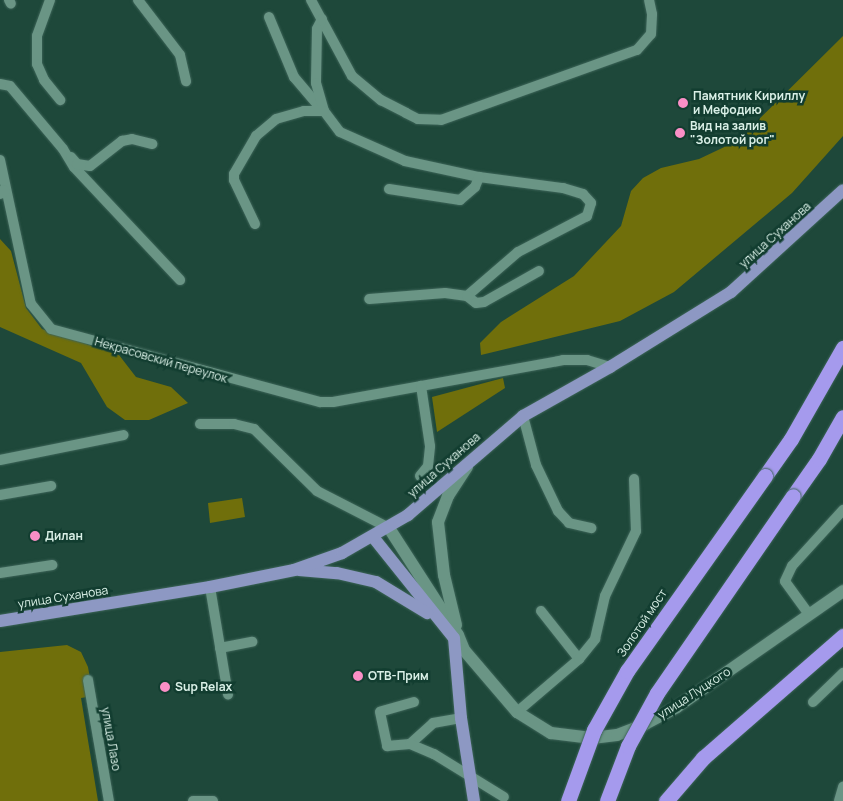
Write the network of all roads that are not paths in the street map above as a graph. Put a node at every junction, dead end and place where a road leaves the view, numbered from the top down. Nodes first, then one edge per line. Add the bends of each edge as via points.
1 (50, 0) edge
2 (138, 0) edge
3 (311, 0) edge
4 (649, 0) edge
5 (269, 17) dead end
6 (322, 19) junction
7 (186, 81) dead end
8 (0, 84) edge
9 (60, 100) dead end
10 (324, 111) junction
11 (152, 144) dead end
12 (63, 149) junction
13 (0, 160) edge
14 (479, 176) junction
15 (389, 189) dead end
16 (843, 190) edge
17 (2, 192) edge
18 (255, 224) dead end
19 (539, 271) dead end
20 (180, 280) dead end
21 (467, 296) junction
22 (369, 299) dead end
23 (843, 348) edge
24 (610, 367) junction
25 (421, 386) junction
26 (523, 416) junction
27 (843, 417) edge
28 (200, 424) dead end
29 (124, 435) dead end
30 (474, 457) junction
31 (0, 460) edge
32 (420, 476) dead end
33 (634, 479) dead end
34 (51, 486) dead end
35 (0, 495) edge
36 (843, 510) edge
37 (389, 528) junction
38 (592, 528) dead end
39 (373, 537) junction
40 (52, 565) dead end
41 (294, 570) junction
42 (0, 573) edge
43 (210, 587) junction
44 (843, 591) edge
45 (541, 612) dead end
46 (808, 613) junction
47 (433, 616) junction
48 (0, 621) edge
49 (456, 636) junction
50 (843, 636) edge
51 (252, 642) dead end
52 (220, 648) junction
53 (579, 659) junction
54 (843, 672) edge
55 (88, 680) dead end
56 (228, 696) dead end
57 (414, 702) dead end
58 (813, 702) dead end
59 (517, 712) junction
60 (460, 718) junction
61 (410, 744) junction
62 (843, 787) edge
63 (473, 796) edge
64 (504, 797) dead end
65 (109, 801) edge
66 (193, 801) edge
67 (213, 801) edge
68 (568, 801) edge
69 (607, 801) edge
70 (666, 801) edge
71 (839, 801) edge

1 - 9 lane via 37,36 37,64 44,80
2 - 7 lane via 180,55
3 - 6 lane
4 - 6 lane via 651,34 637,50 441,120 418,119 366,88 352,76
5 - 10 lane via 294,77
6 - 10 lane via 317,29 316,83
8 - 12 lane via 10,86
10 - 14 lane via 340,132 368,147 405,162
10 - 18 lane via 304,111 276,119 256,136 234,174
11 - 12 lane via 132,139 122,141 90,166 77,164
12 - 20 lane via 74,167
13 - 17 lane, Некрасовский переулок
14 - 15 lane via 475,188 460,200
14 - 21 lane via 563,188 584,194 591,203 587,216 518,252
16 - 24 main road, улица Суханова via 731,292
17 - 25 lane, Некрасовский переулок via 31,304 51,329 320,402
19 - 21 lane via 484,302 476,303
21 - 22 lane via 445,293
23 - 68 highway, Золотой мост, bridge via 792,439 627,671 594,730
24 - 25 lane, Некрасовский переулок via 587,360 562,360
24 - 26 main road, улица Суханова
25 - 32 lane via 430,446 428,466
26 - 30 main road, улица Суханова
26 - 38 lane via 536,465 558,511 569,523
27 - 69 highway, bridge via 819,459 657,692 628,746
28 - 37 lane via 234,424 254,429 317,491
29 - 31 lane
30 - 37 main road, улица Суханова
30 - 49 main road via 448,496 438,522
33 - 53 lane via 636,531 605,596 595,639
34 - 35 lane
36 - 46 lane via 792,566 785,581
37 - 39 main road, улица Суханова
37 - 49 main road
39 - 41 main road, улица Суханова via 342,553
39 - 47 main road
40 - 42 lane
41 - 43 main road, улица Суханова
41 - 47 main road via 337,573 376,582
43 - 48 main road, улица Суханова
43 - 52 lane
44 - 46 main road, улица Луцкого
45 - 53 lane
46 - 59 main road, улица Луцкого via 677,708 617,736 592,738 550,733
47 - 49 main road
49 - 59 main road, улица Луцкого via 464,650
49 - 60 main road
50 - 70 highway via 702,758
51 - 52 lane
52 - 56 lane
53 - 59 lane
54 - 58 lane
55 - 65 lane, улица Лазо
57 - 61 lane via 380,712 387,746
60 - 61 lane via 433,723
60 - 63 main road
61 - 64 lane via 434,754
62 - 71 lane
66 - 67 lane

